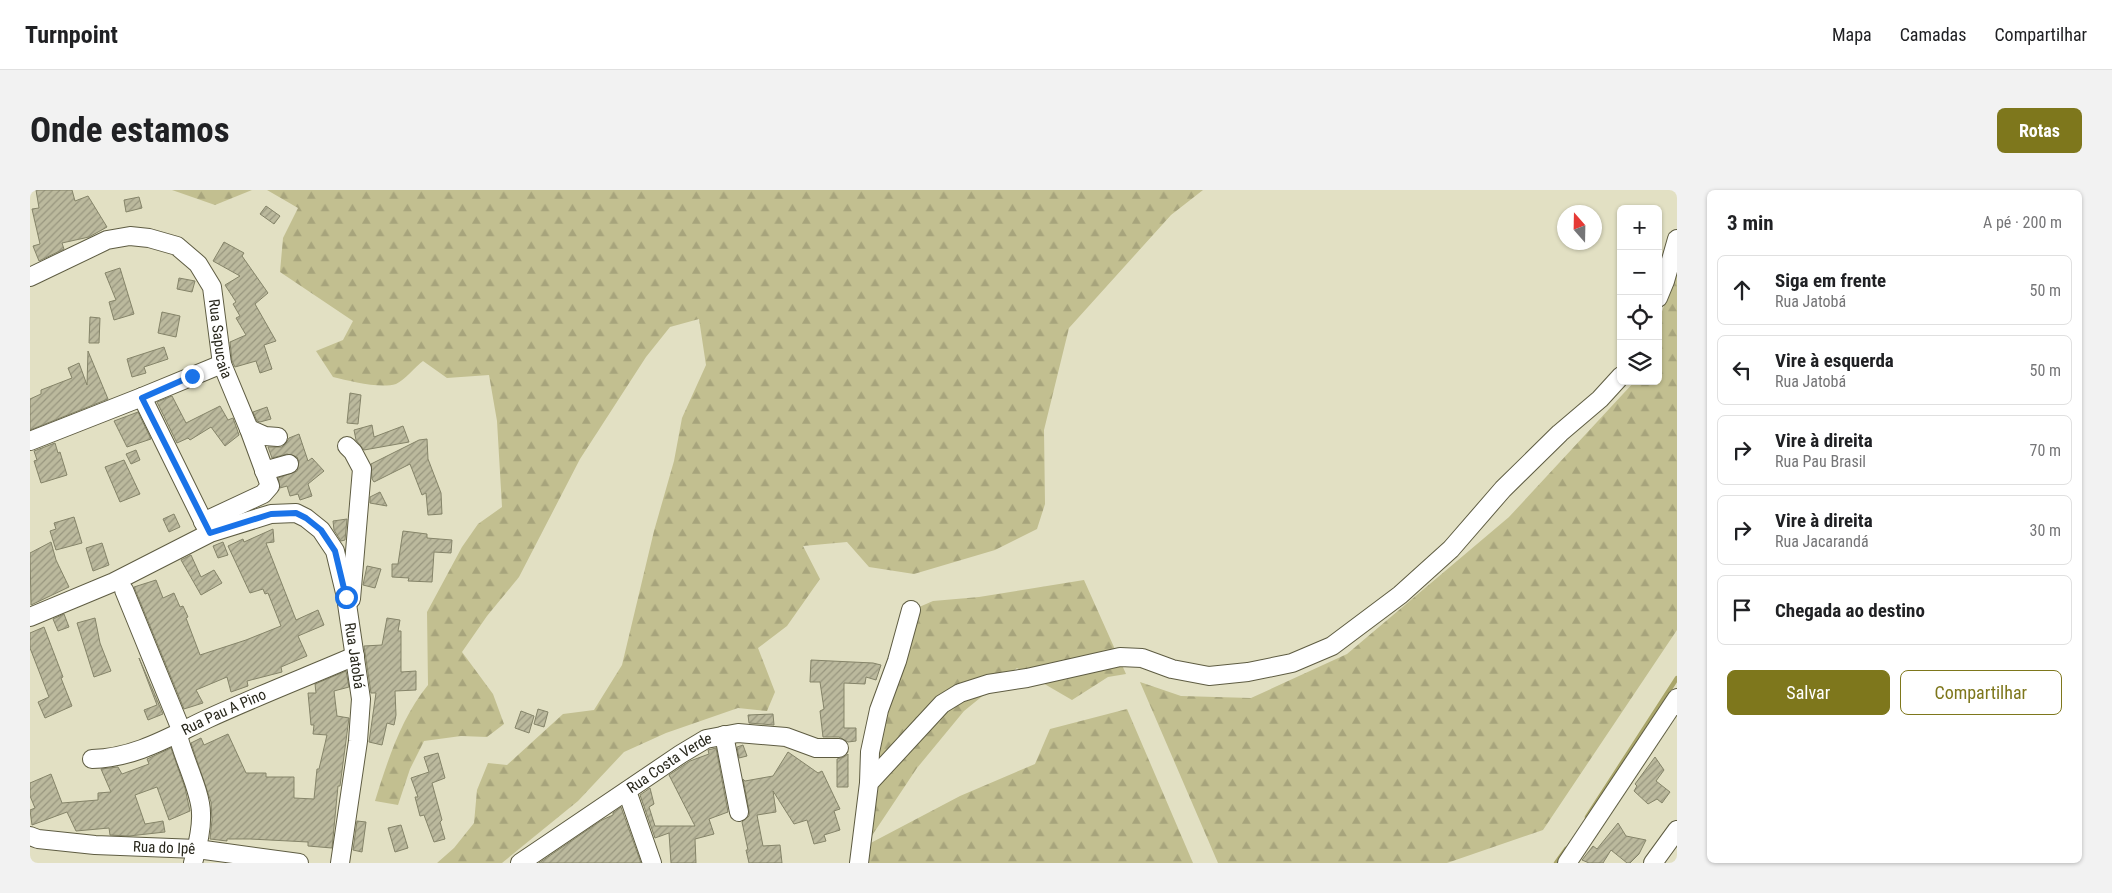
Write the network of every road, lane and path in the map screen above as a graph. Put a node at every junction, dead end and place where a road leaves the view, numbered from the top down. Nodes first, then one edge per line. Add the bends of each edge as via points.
1 (1677, 239) edge
2 (30, 277) edge
3 (1659, 295) edge
4 (222, 364) junction
5 (1617, 380) edge
6 (142, 398) junction
7 (249, 429) junction
8 (278, 437) dead end
9 (30, 441) edge
10 (347, 446) dead end
11 (288, 464) dead end
12 (264, 471) junction
13 (206, 528) junction
14 (124, 590) dead end
15 (911, 610) dead end
16 (30, 617) edge
17 (350, 619) junction
18 (355, 656) junction
19 (1677, 698) edge
20 (180, 733) junction
21 (724, 736) junction
22 (839, 748) dead end
23 (92, 759) dead end
24 (869, 783) junction
25 (627, 791) junction
26 (739, 812) dead end
27 (1677, 830) edge
28 (30, 836) edge
29 (195, 856) edge
30 (299, 863) edge
31 (340, 863) edge
32 (520, 863) edge
33 (652, 863) edge
34 (859, 863) edge
35 (1567, 863) edge
36 (1653, 863) edge

1 - 3 street
2 - 4 street, Rua Sapucaia via 107,240 130,236 177,246 198,264 212,287
4 - 6 street
4 - 7 street, Rua Sapucaia
5 - 24 street via 1503,489 1451,549 1400,595 1332,646 1292,663 1239,673 1209,676 1172,669 1142,658 1120,657 960,692 942,704
6 - 9 street
6 - 13 street
7 - 8 street
7 - 12 street, Rua Sapucaia
10 - 17 street via 354,452 362,469
11 - 12 street
12 - 13 street, Rua Sapucaia via 270,486 263,494
13 - 16 street, Rua Jatobá via 114,582
13 - 17 street, Rua Jatobá via 271,514 296,513 306,518 321,530 335,551
14 - 20 street
15 - 24 street via 897,661 878,710 870,752
17 - 18 street, Rua Jatobá
18 - 20 street, Rua Pau A Pino
18 - 31 street, Rua Jatobá via 361,722
19 - 35 street
20 - 23 street, Rua Pau A Pino via 128,754
20 - 29 street via 182,755 202,812
21 - 22 street, Rua Costa Verde via 738,733 786,737 816,748
21 - 25 street, Rua Costa Verde via 706,739
21 - 26 street
24 - 34 street
25 - 32 street, Rua Costa Verde
25 - 33 street
27 - 36 street
28 - 29 street, Rua do Ipê
29 - 30 street, Rua do Ipê

